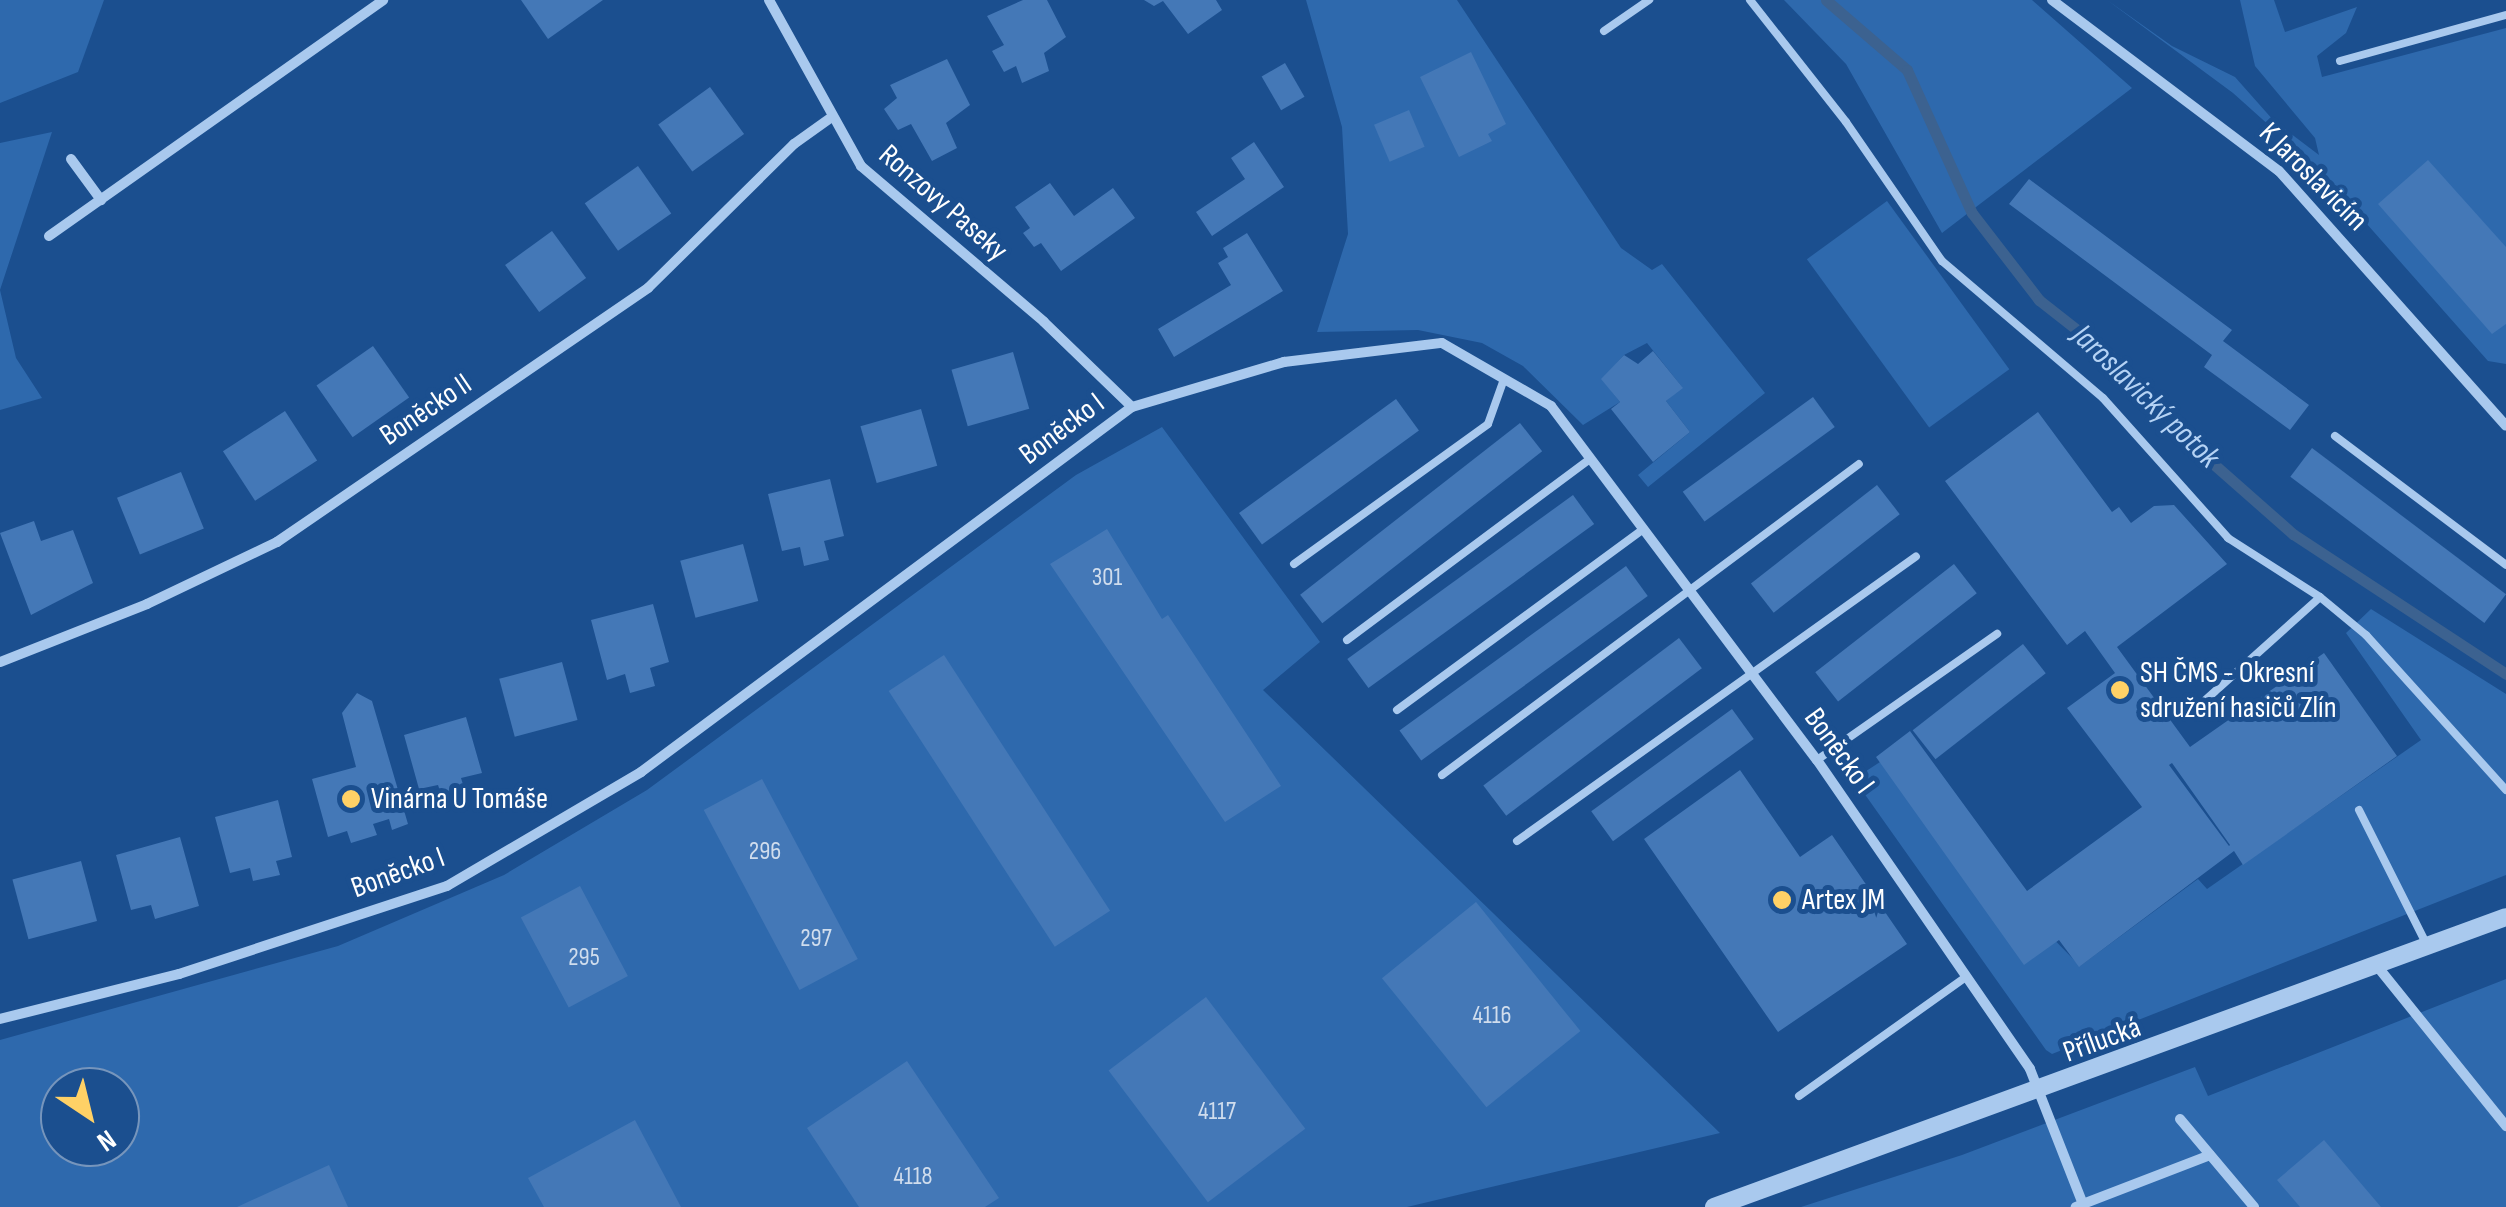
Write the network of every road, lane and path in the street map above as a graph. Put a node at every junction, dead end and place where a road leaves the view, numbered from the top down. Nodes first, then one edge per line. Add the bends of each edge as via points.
1 (383, 0) edge
2 (769, 0) edge
3 (1649, 0) edge
4 (1750, 0) edge
5 (2052, 0) edge
6 (2506, 14) edge
7 (1604, 31) dead end
8 (2340, 61) dead end
9 (829, 119) junction
10 (71, 159) dead end
11 (101, 200) junction
12 (49, 236) dead end
13 (1504, 379) junction
14 (1132, 408) junction
15 (2506, 426) edge
16 (2335, 436) dead end
17 (1590, 459) junction
18 (1859, 464) dead end
19 (1643, 529) junction
20 (1916, 556) dead end
21 (1294, 564) dead end
22 (2506, 565) edge
23 (1689, 589) junction
24 (2320, 598) junction
25 (1997, 634) dead end
26 (1346, 640) dead end
27 (0, 662) edge
28 (1751, 672) junction
29 (1397, 710) dead end
30 (2192, 712) dead end
31 (1817, 760) junction
32 (1442, 775) dead end
33 (2506, 790) edge
34 (2360, 810) dead end
35 (1518, 841) dead end
36 (2506, 917) edge
37 (2428, 948) junction
38 (2376, 966) junction
39 (1966, 977) junction
40 (0, 1019) edge
41 (2042, 1091) junction
42 (1799, 1096) dead end
43 (2180, 1119) dead end
44 (2506, 1126) edge
45 (2210, 1155) junction
46 (2079, 1206) edge
47 (1714, 1207) edge
48 (2254, 1207) edge

1 - 11 street
2 - 9 street, Ronzovy Paseky
3 - 7 lane
4 - 24 lane via 1846,122 1942,261 2104,398 2228,538
5 - 15 street, K Jaroslavicím via 2279,170
6 - 8 lane
9 - 14 street, Ronzovy Paseky via 861,166 1044,322
9 - 27 street, Boněcko II via 794,144 648,288 277,542 147,604
10 - 11 street
11 - 12 street
13 - 14 street, Boněcko I via 1442,343 1284,362
13 - 17 street, Boněcko I via 1550,406
13 - 21 lane via 1488,424
14 - 40 street, Boněcko I via 641,772 448,886 179,974
16 - 22 lane
17 - 19 street, Boněcko I
17 - 26 lane
18 - 23 lane
19 - 23 street, Boněcko I
19 - 29 lane
20 - 28 lane
23 - 28 street, Boněcko I
23 - 32 lane
24 - 30 lane
24 - 33 lane via 2366,635
25 - 31 lane
28 - 31 street, Boněcko I
28 - 35 lane
31 - 39 street, Boněcko I
34 - 37 lane
36 - 37 street, Přílucká
37 - 38 street, Přílucká
38 - 41 street, Přílucká
38 - 44 street
39 - 41 street, Boněcko I
39 - 42 lane
41 - 46 street, Boněcko I
41 - 47 street, Přílucká
43 - 45 street
45 - 46 street
45 - 48 street

